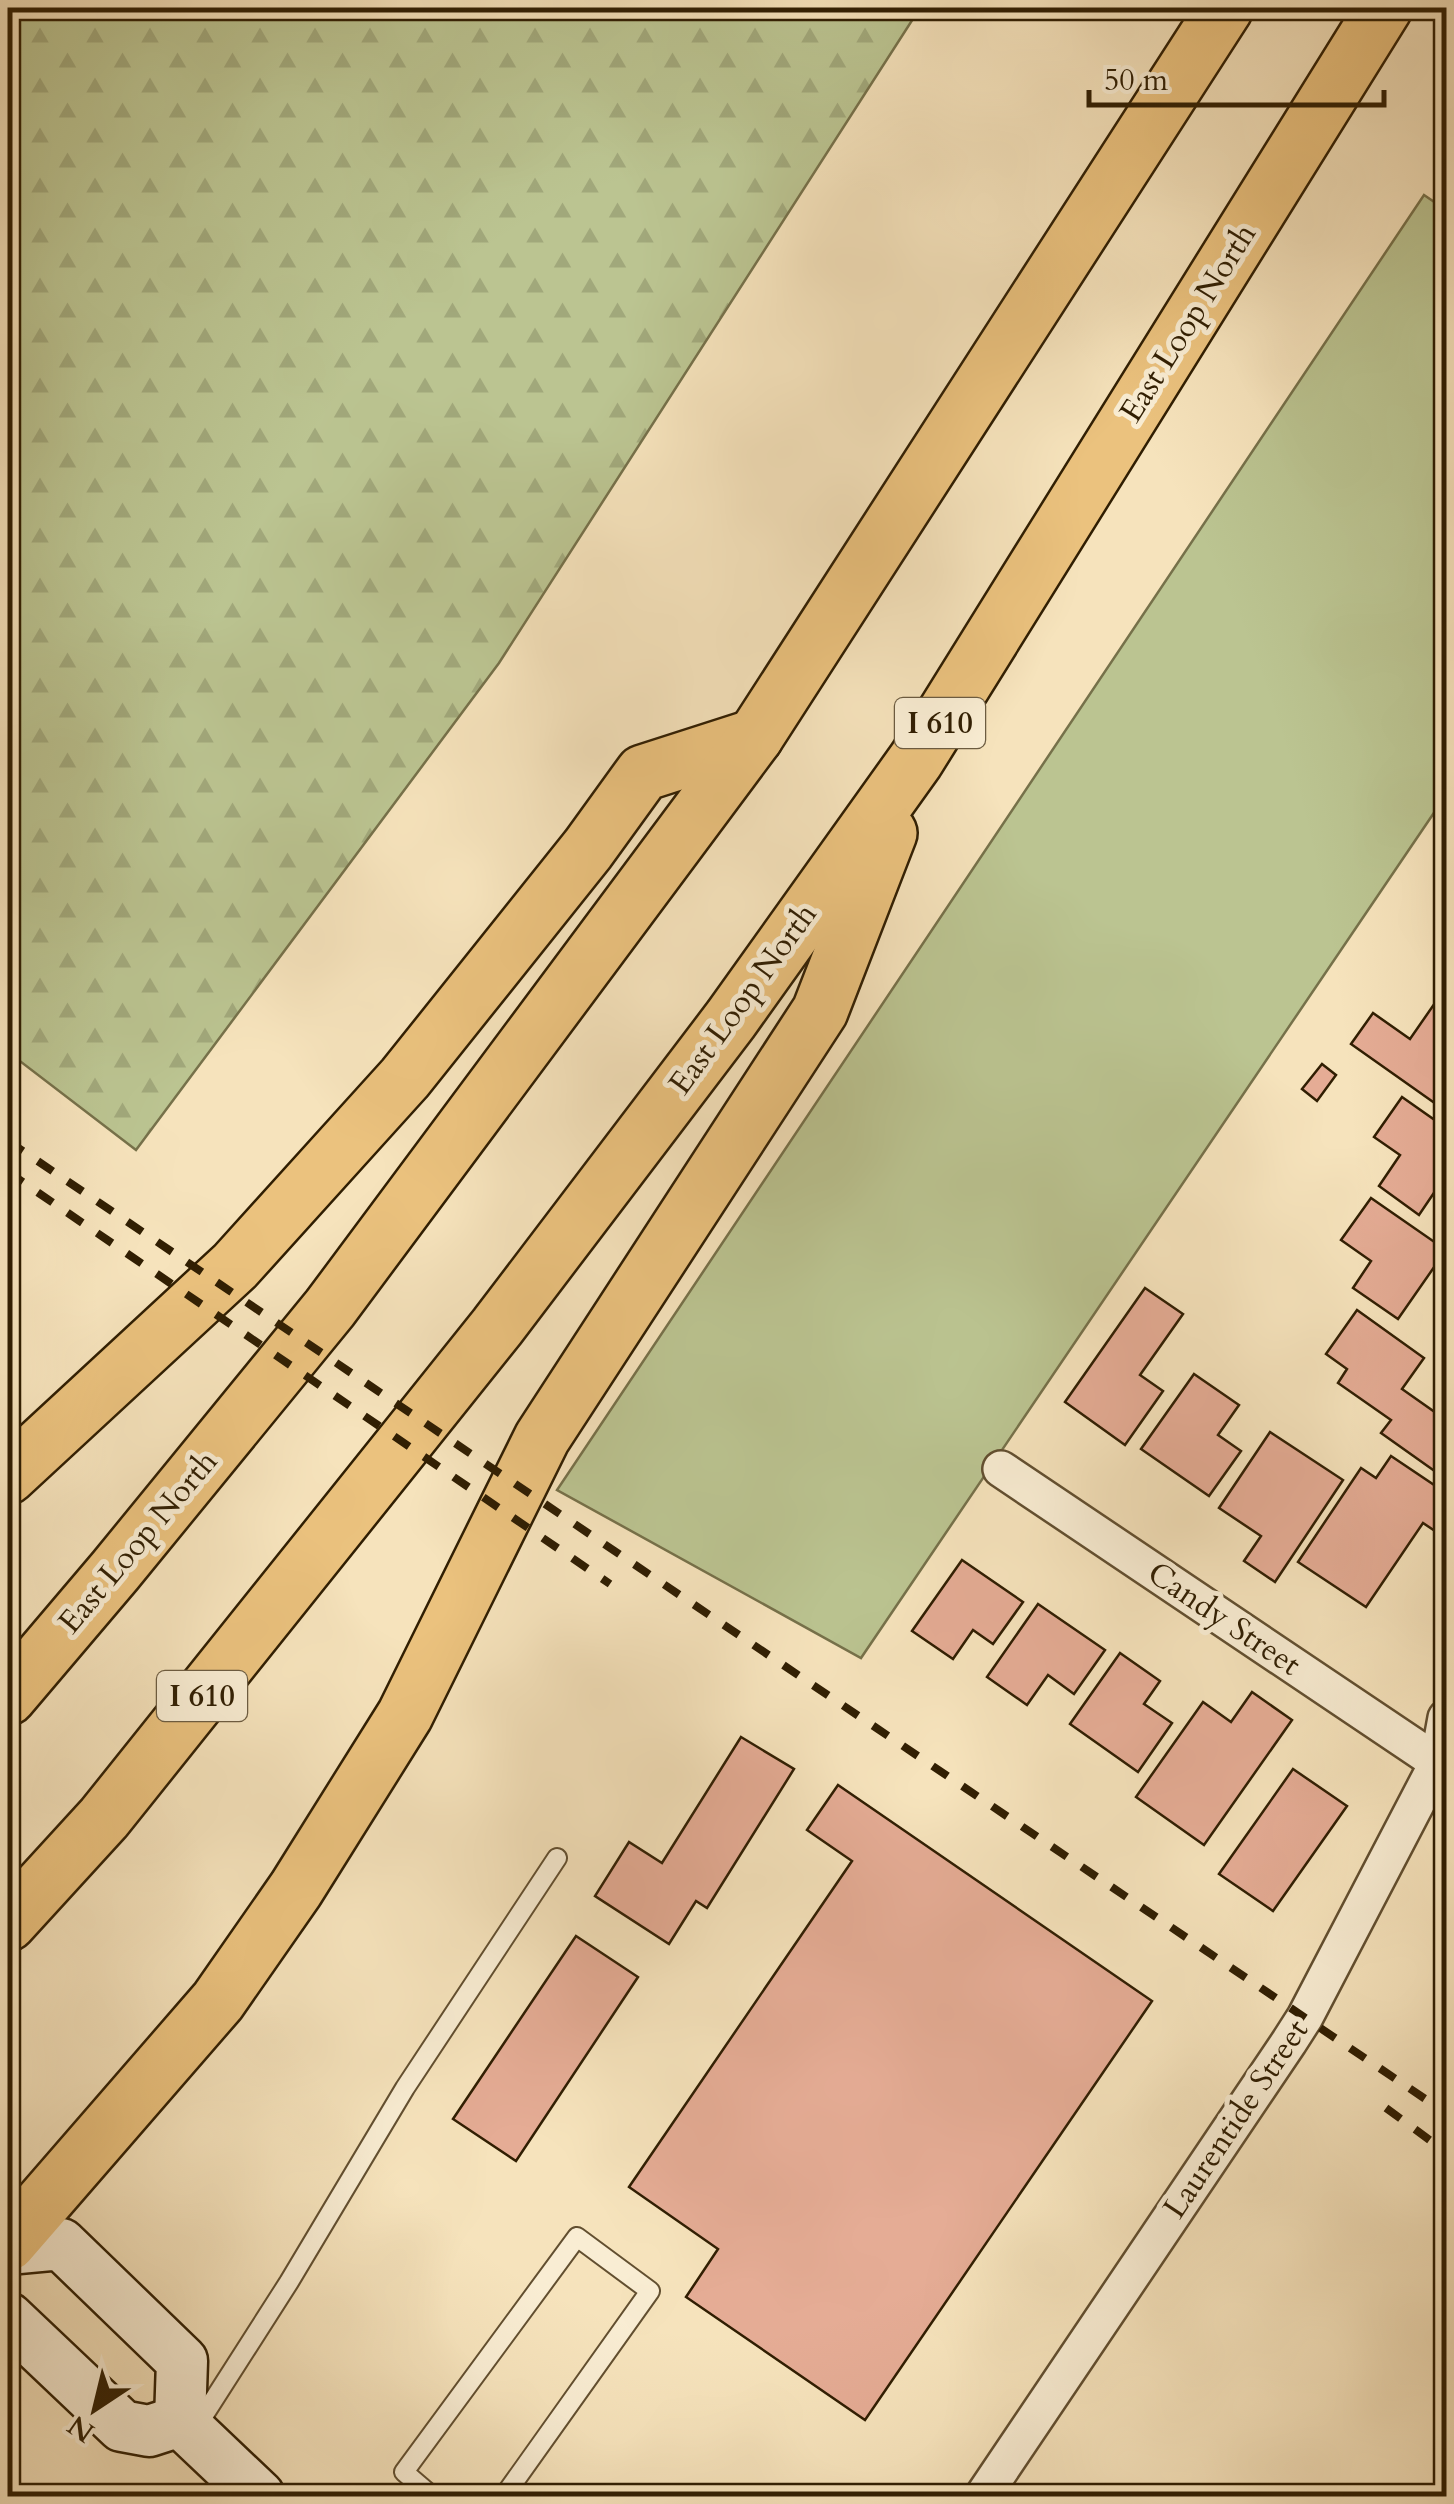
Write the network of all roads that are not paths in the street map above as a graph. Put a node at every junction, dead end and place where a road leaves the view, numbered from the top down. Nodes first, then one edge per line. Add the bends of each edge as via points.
1 (1225, 8) edge
2 (1384, 8) edge
3 (754, 738) junction
4 (916, 760) junction
5 (1001, 1469) dead end
6 (8, 1476) edge
7 (8, 1697) edge
8 (1446, 1718) edge
9 (1442, 1765) edge
10 (556, 1858) dead end
11 (8, 1923) edge
12 (8, 2246) edge
13 (8, 2318) edge
14 (186, 2427) junction
15 (259, 2496) edge
16 (432, 2496) edge
17 (504, 2496) edge
18 (983, 2496) edge

1 - 3 highway, East Loop North
2 - 4 highway, East Loop North / I 610
3 - 6 highway via 643,773 418,1062 236,1266
3 - 7 highway, East Loop North via 330,1308
4 - 11 highway, East Loop North / I 610 via 731,1019 497,1327 104,1818
4 - 12 highway via 820,1011 542,1438 405,1715 218,2001
5 - 9 street, Candy Street
8 - 9 street, Laurentide Street
9 - 18 street, Laurentide Street via 1290,2042
10 - 14 lane via 405,2088 289,2282
12 - 14 main road via 61,2244 182,2361
13 - 14 main road via 122,2426
14 - 15 main road
16 - 17 lane via 404,2472 577,2237 650,2291

